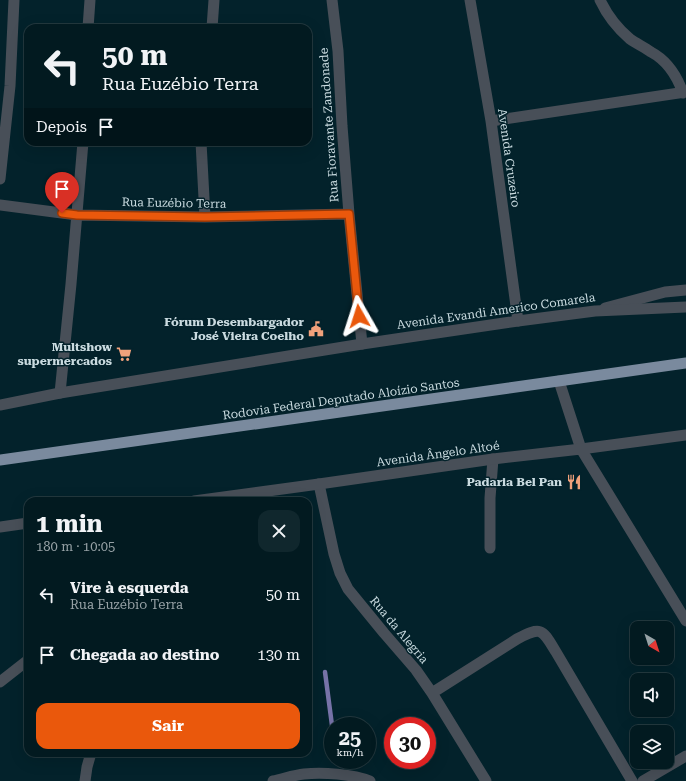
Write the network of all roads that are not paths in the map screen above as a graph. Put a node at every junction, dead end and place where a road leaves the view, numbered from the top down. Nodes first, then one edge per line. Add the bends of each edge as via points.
1 (14, 0) edge
2 (90, 0) edge
3 (214, 0) edge
4 (332, 0) edge
5 (470, 0) edge
6 (600, 0) edge
7 (88, 24) edge
8 (212, 24) edge
9 (684, 92) edge
10 (491, 121) junction
11 (83, 146) edge
12 (202, 146) edge
13 (0, 179) edge
14 (0, 205) edge
15 (349, 214) junction
16 (77, 215) junction
17 (205, 217) junction
18 (686, 290) edge
19 (686, 307) edge
20 (595, 311) junction
21 (518, 321) junction
22 (362, 344) junction
23 (686, 363) edge
24 (559, 381) junction
25 (60, 393) junction
26 (0, 405) edge
27 (686, 435) edge
28 (581, 449) junction
29 (493, 459) junction
30 (0, 460) edge
31 (319, 484) junction
32 (223, 497) edge
33 (24, 524) edge
34 (0, 527) edge
35 (490, 548) dead end
36 (686, 621) edge
37 (24, 663) edge
38 (0, 682) edge
39 (432, 693) junction
40 (686, 756) edge
41 (89, 757) edge
42 (85, 781) edge
43 (273, 781) edge
44 (370, 781) edge
45 (486, 781) edge
46 (632, 781) edge
47 (643, 781) edge

1 - 13 street via 10,86
2 - 7 street
3 - 8 street
4 - 15 street, Rua Fioravante Zandonade
5 - 10 street, Avenida Cruzeiro
6 - 9 street via 620,29 667,64
9 - 10 street
10 - 21 street, Avenida Cruzeiro
11 - 16 street
12 - 17 street
14 - 16 street, Rua Euzébio Terra
15 - 17 street, Rua Euzébio Terra
15 - 22 street, Rua Fioravante Zandonade
16 - 17 street, Rua Euzébio Terra
16 - 25 street
18 - 20 street, Avenida Evandi Americo Comarela via 665,292
19 - 20 street
20 - 21 street, Avenida Evandi Americo Comarela
21 - 22 street, Avenida Evandi Americo Comarela
22 - 25 street, Avenida Evandi Americo Comarela
23 - 24 highway, Rodovia Federal Deputado Aloízio Santos
24 - 28 street
24 - 30 highway, Rodovia Federal Deputado Aloízio Santos
25 - 26 street, Avenida Evandi Americo Comarela
27 - 28 street, Avenida Ângelo Altoé
28 - 29 street, Avenida Ângelo Altoé
28 - 36 street
29 - 31 street, Avenida Ângelo Altoé
29 - 35 street
31 - 32 street, Avenida Ângelo Altoé
31 - 39 street, Rua da Alegria via 334,554 348,589 416,670
33 - 34 street
37 - 38 street
39 - 45 street, Rua da Alegria
39 - 46 street via 530,632 542,633 548,638
40 - 47 street
41 - 42 street
43 - 44 street via 304,774 326,773

